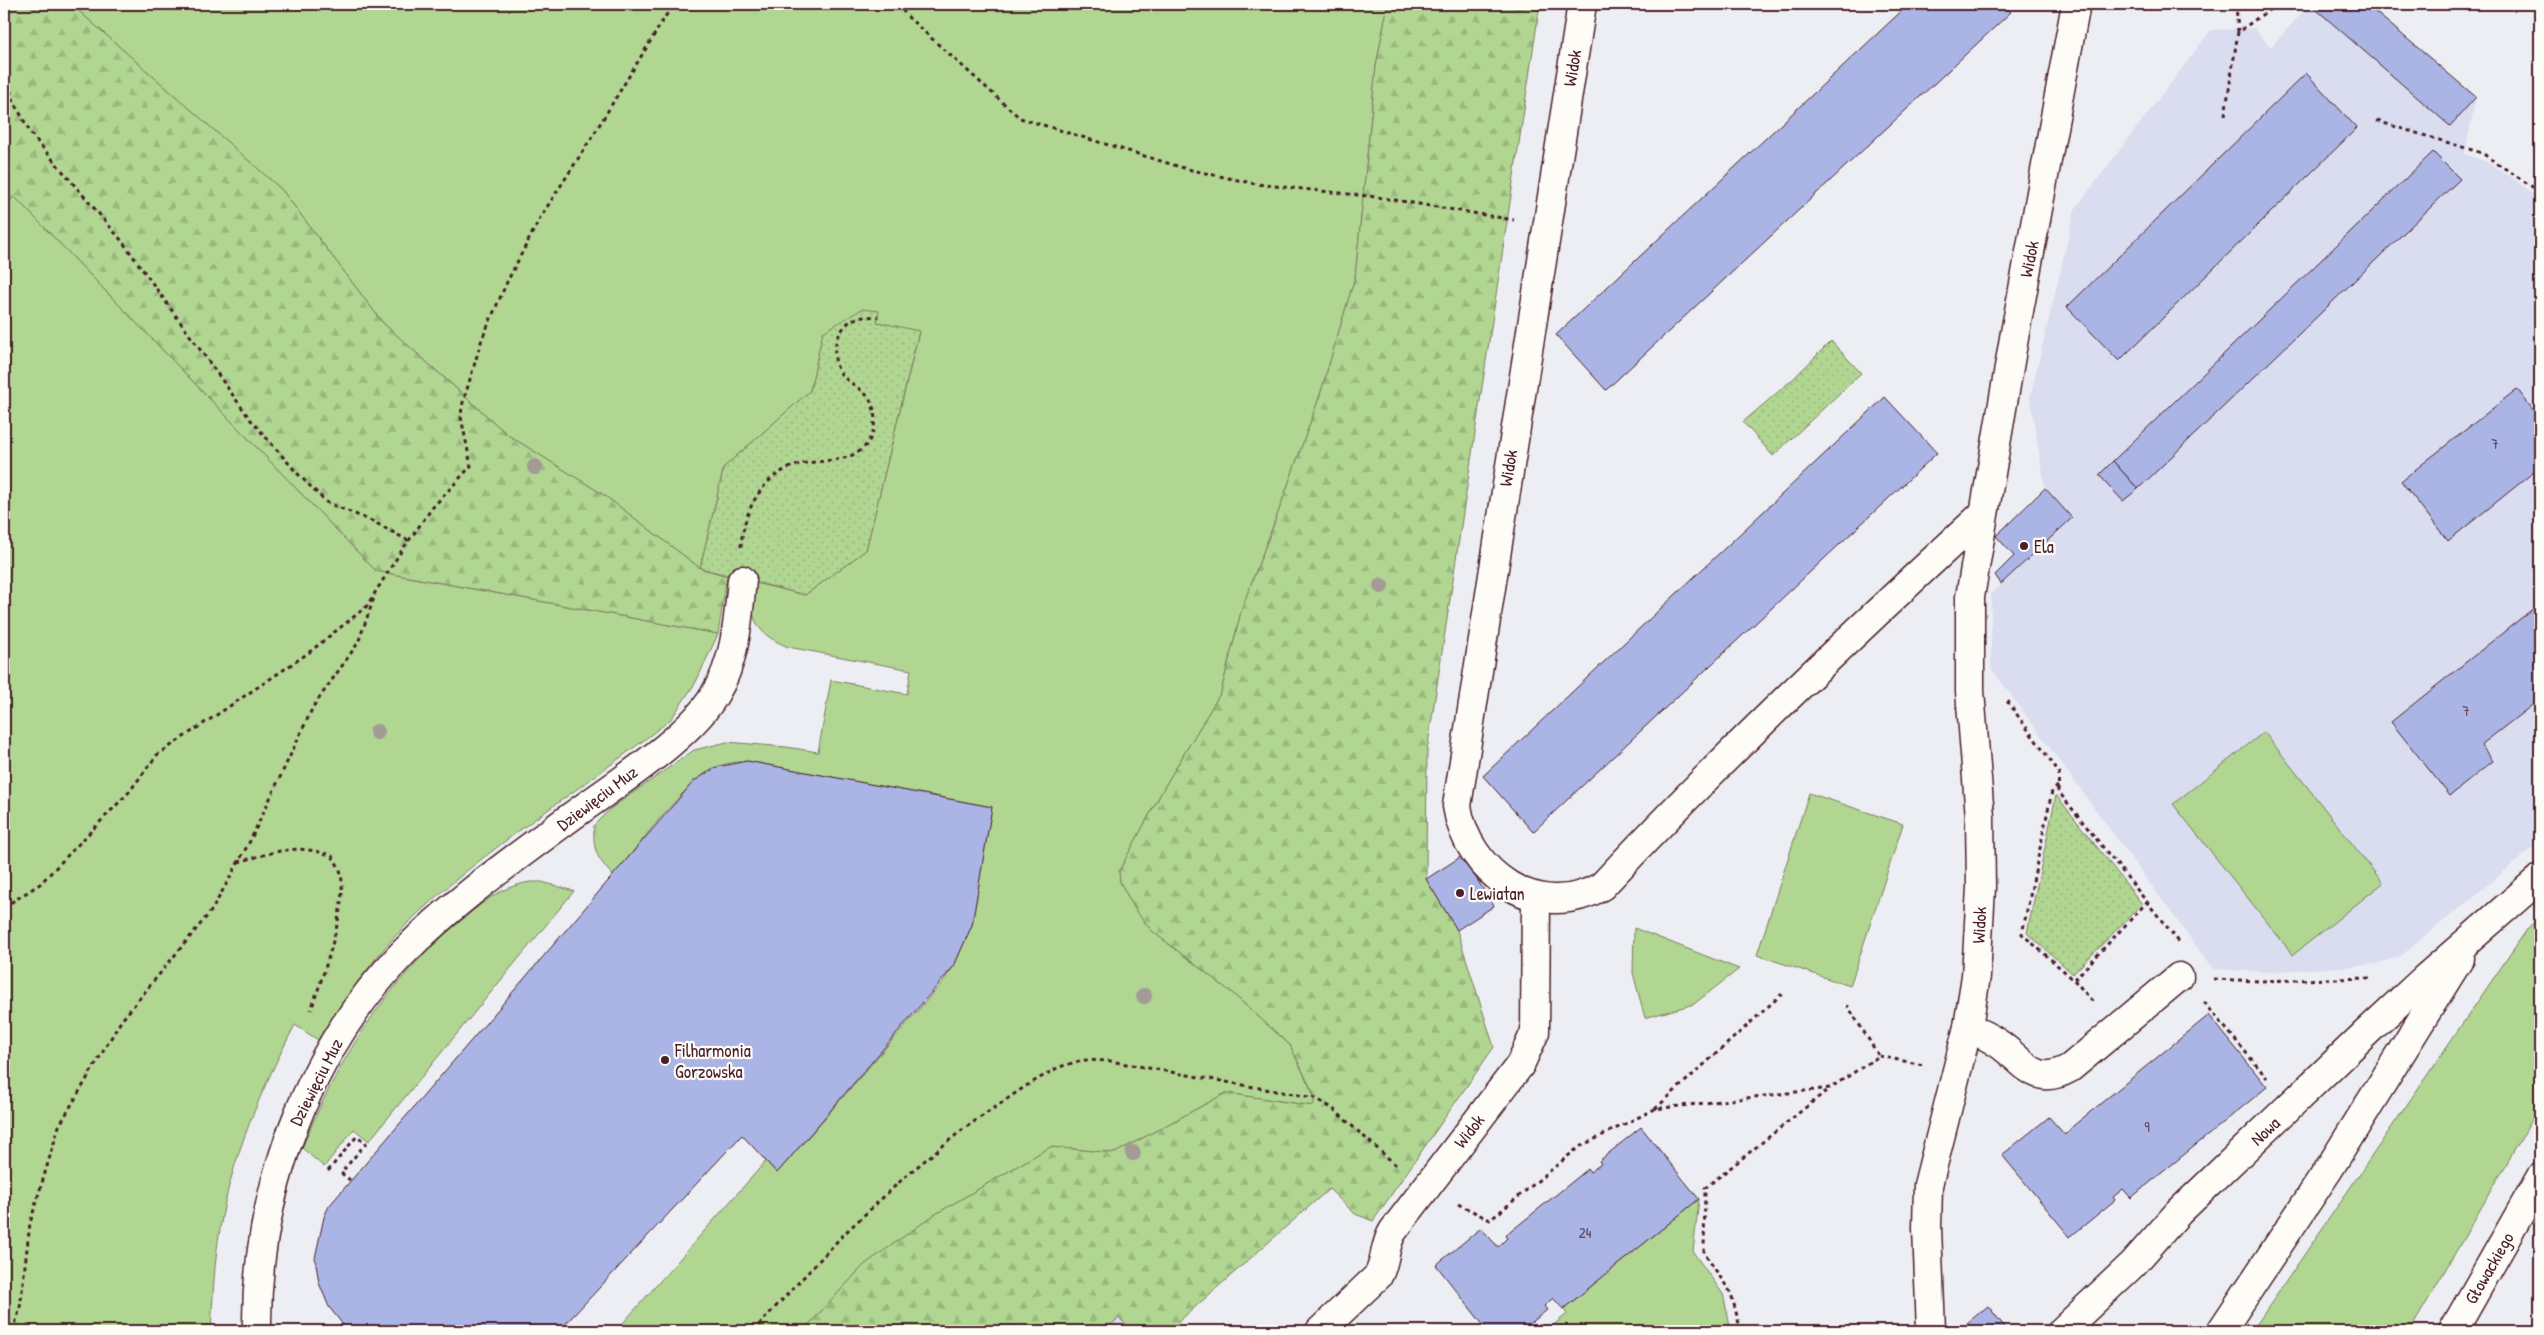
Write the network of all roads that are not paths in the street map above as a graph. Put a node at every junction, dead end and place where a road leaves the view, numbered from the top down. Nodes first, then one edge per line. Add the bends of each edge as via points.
1 (1582, 4) edge
2 (2076, 4) edge
3 (1982, 515) junction
4 (742, 580) road end
5 (2540, 878) edge
6 (1536, 898) junction
7 (2474, 936) junction
8 (2179, 977) road end
9 (1968, 1027) junction
10 (2540, 1178) edge
11 (257, 1331) edge
12 (1320, 1331) edge
13 (1931, 1331) edge
14 (2062, 1331) edge
15 (2220, 1331) edge
16 (2453, 1331) edge

1 - 6 street, Widok via 1457,806 1470,849 1505,882
2 - 3 street, Widok
3 - 6 street, Widok via 1681,801 1602,886 1569,899
3 - 9 street, Widok via 1970,597 1970,691 1980,817 1981,887 1976,976
4 - 11 street, Dziewięciu Muz via 738,621 727,670 714,696 689,725 655,755 435,922 402,954 357,1008 310,1086 288,1137 263,1251
5 - 7 street, Nowa
6 - 12 street, Widok via 1535,1032 1530,1049 1388,1238 1378,1276
7 - 14 street, Nowa via 2374,1025 2179,1212 2132,1264
7 - 15 street, Nowa via 2327,1172
8 - 9 street via 2070,1068 2057,1075 2043,1076 2032,1071 1997,1042
9 - 13 street, Widok via 1928,1185
10 - 16 street, Głowackiego

